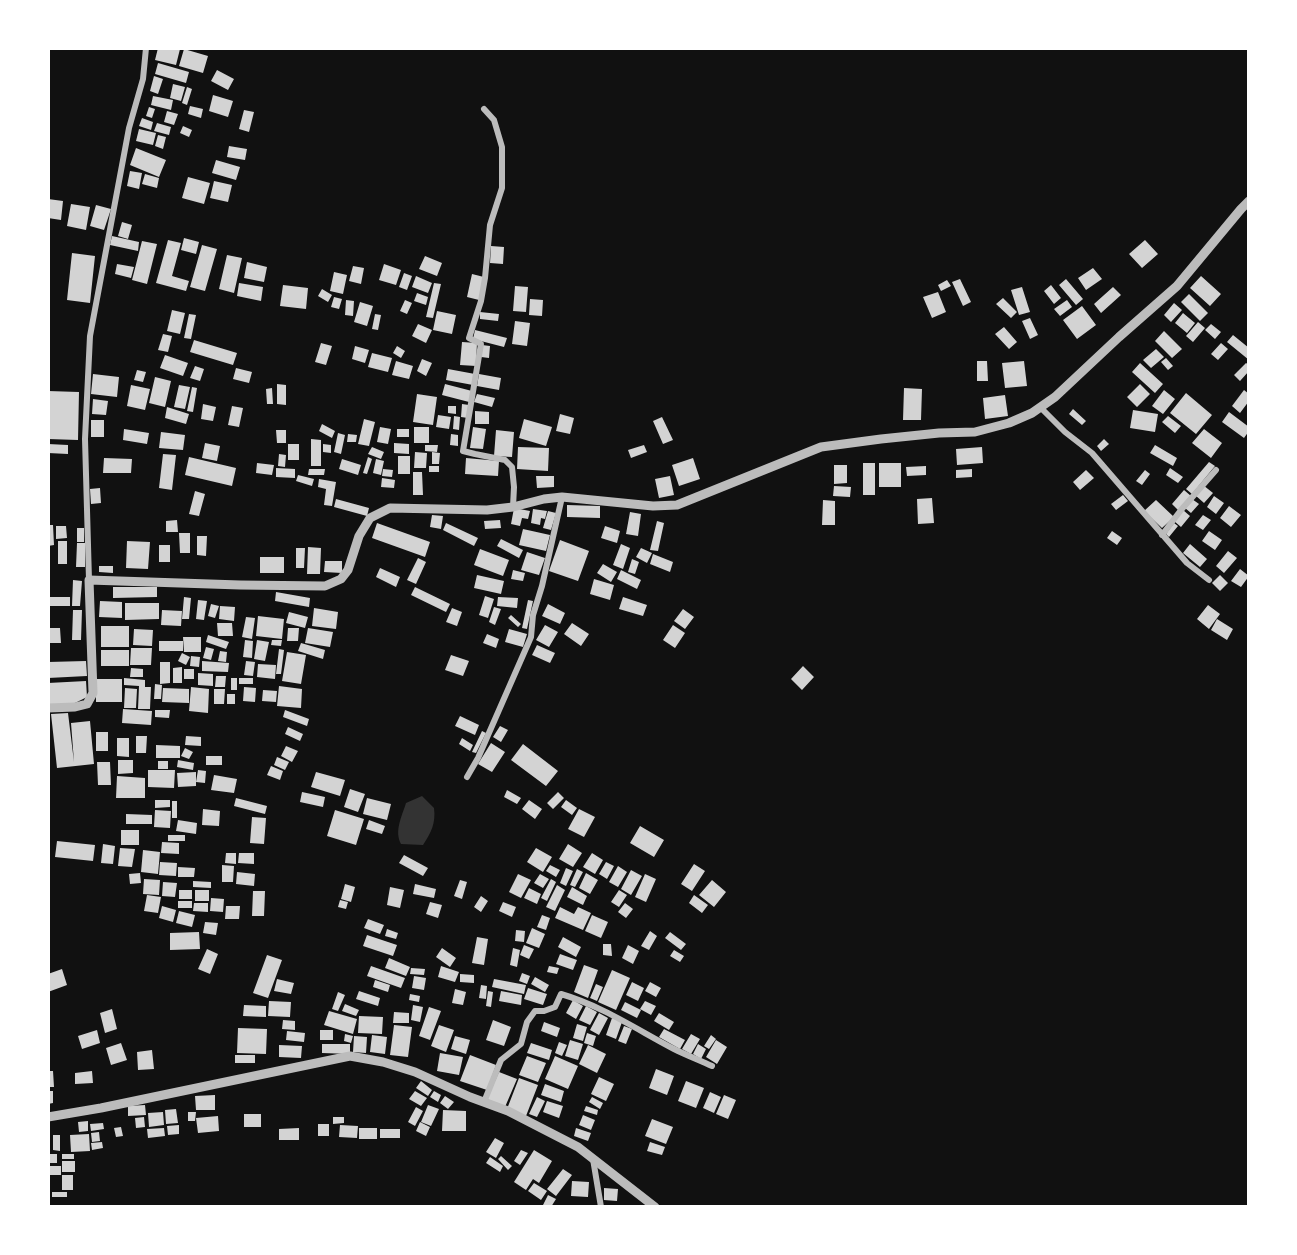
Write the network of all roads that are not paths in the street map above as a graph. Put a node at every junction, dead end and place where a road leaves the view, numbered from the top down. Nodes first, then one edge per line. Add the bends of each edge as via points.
1 (146, 48) edge
2 (484, 109) dead end
3 (1249, 201) edge
4 (1040, 407) junction
5 (1216, 470) dead end
6 (562, 497) junction
7 (513, 507) junction
8 (1162, 535) junction
9 (89, 580) junction
10 (1209, 580) dead end
11 (48, 708) edge
12 (467, 777) dead end
13 (712, 1066) dead end
14 (484, 1102) junction
15 (48, 1117) edge
16 (593, 1159) junction
17 (601, 1207) edge
18 (655, 1207) edge

1 - 9 street via 90,336 85,439
2 - 7 street via 494,120 502,147 502,188 490,225 481,301 469,338 481,344 463,451 505,460 512,467
3 - 4 street via 1177,286
4 - 6 street via 1009,423 975,432 881,438 821,447 677,505
4 - 8 street via 1092,453
5 - 8 street
6 - 7 street
6 - 12 street via 531,637
7 - 9 street via 390,507 370,518 359,536 348,570 341,579 325,586
8 - 10 street
9 - 11 street via 93,693 87,704
13 - 14 street via 611,1014 561,994 555,1007 535,1011 527,1022 521,1044 501,1060
14 - 15 street via 415,1072 350,1056
14 - 16 street via 516,1114
16 - 17 street
16 - 18 street

